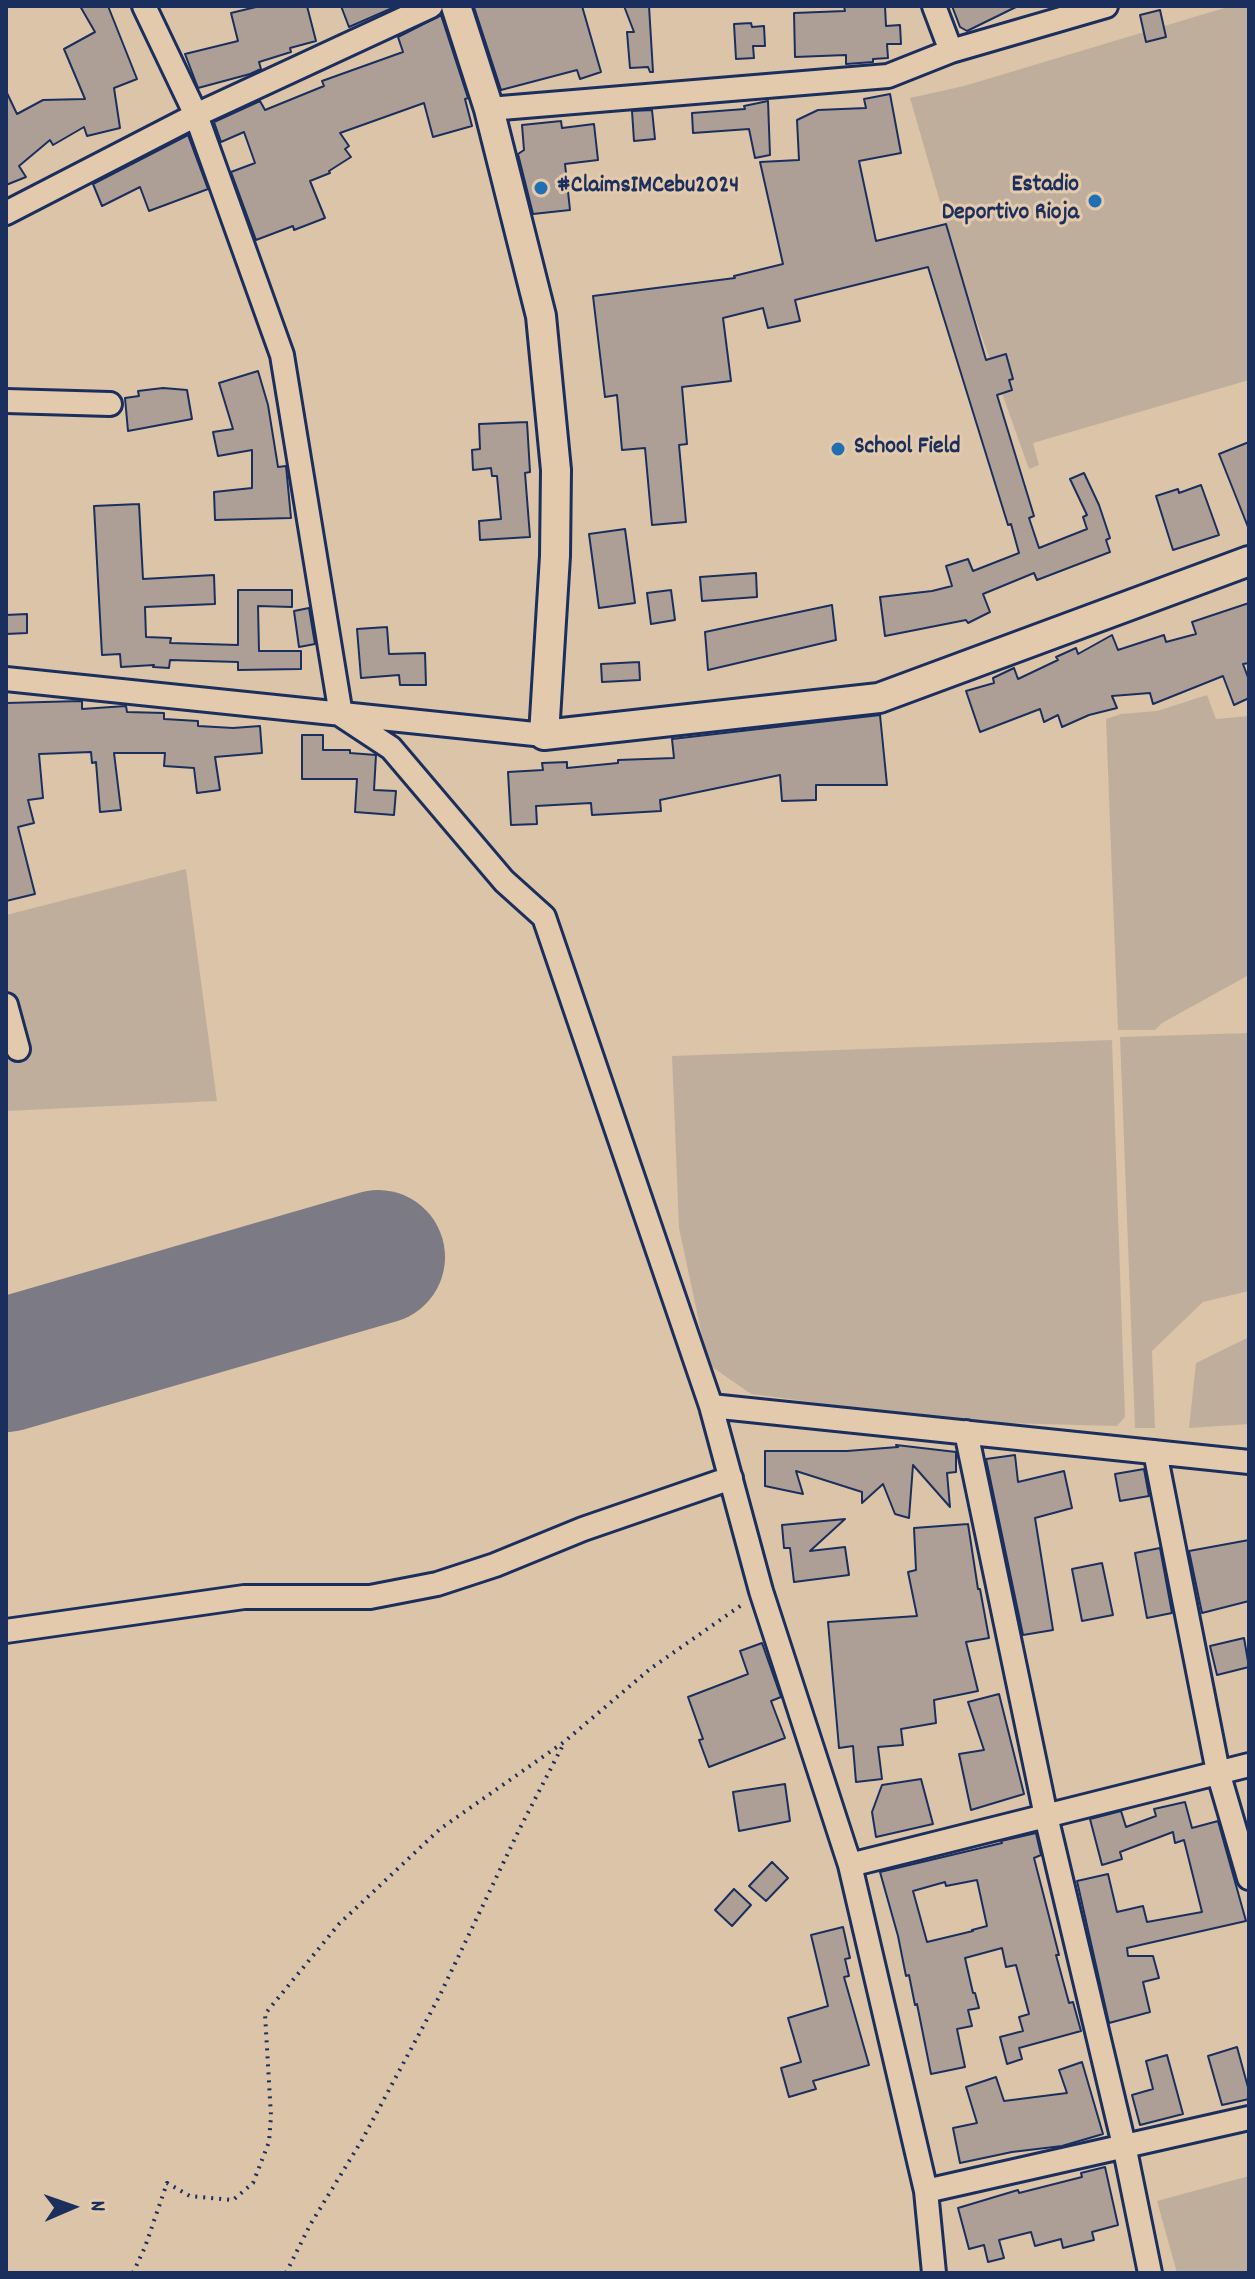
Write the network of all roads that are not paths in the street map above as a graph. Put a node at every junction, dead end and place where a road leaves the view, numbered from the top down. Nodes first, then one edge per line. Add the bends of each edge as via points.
1 (144, 6) edge
2 (431, 6) edge
3 (456, 6) edge
4 (934, 6) edge
5 (1106, 6) edge
6 (951, 51) junction
7 (489, 109) junction
8 (196, 115) junction
9 (6, 213) edge
10 (6, 401) edge
11 (110, 404) dead end
12 (1249, 561) edge
13 (6, 679) edge
14 (341, 715) junction
15 (544, 735) junction
16 (6, 1005) edge
17 (18, 1049) dead end
18 (711, 1406) junction
19 (966, 1432) junction
20 (1155, 1452) junction
21 (1249, 1462) edge
22 (731, 1478) junction
23 (6, 1631) edge
24 (1249, 1765) edge
25 (1218, 1772) junction
26 (1046, 1816) junction
27 (850, 1865) junction
28 (1249, 1878) edge
29 (1249, 2118) edge
30 (1124, 2145) junction
31 (926, 2191) junction
32 (934, 2273) edge
33 (1150, 2273) edge

1 - 8 street
2 - 8 street
3 - 7 street
4 - 6 street
5 - 6 street
6 - 7 street via 888,76
7 - 15 street via 541,316 556,470
8 - 9 street
8 - 14 street via 282,355
10 - 11 street
12 - 15 street via 879,698
13 - 14 street
14 - 15 street
14 - 18 street via 391,748 504,881 544,917
16 - 17 street
18 - 19 street
18 - 22 street
19 - 20 street
19 - 26 street
20 - 21 street
20 - 25 street
22 - 23 street via 437,1584 370,1597 244,1597
22 - 27 street via 761,1591
24 - 25 street
25 - 26 street
25 - 28 street
26 - 27 street
26 - 30 street
27 - 31 street
29 - 30 street
30 - 31 street
30 - 33 street
31 - 32 street

